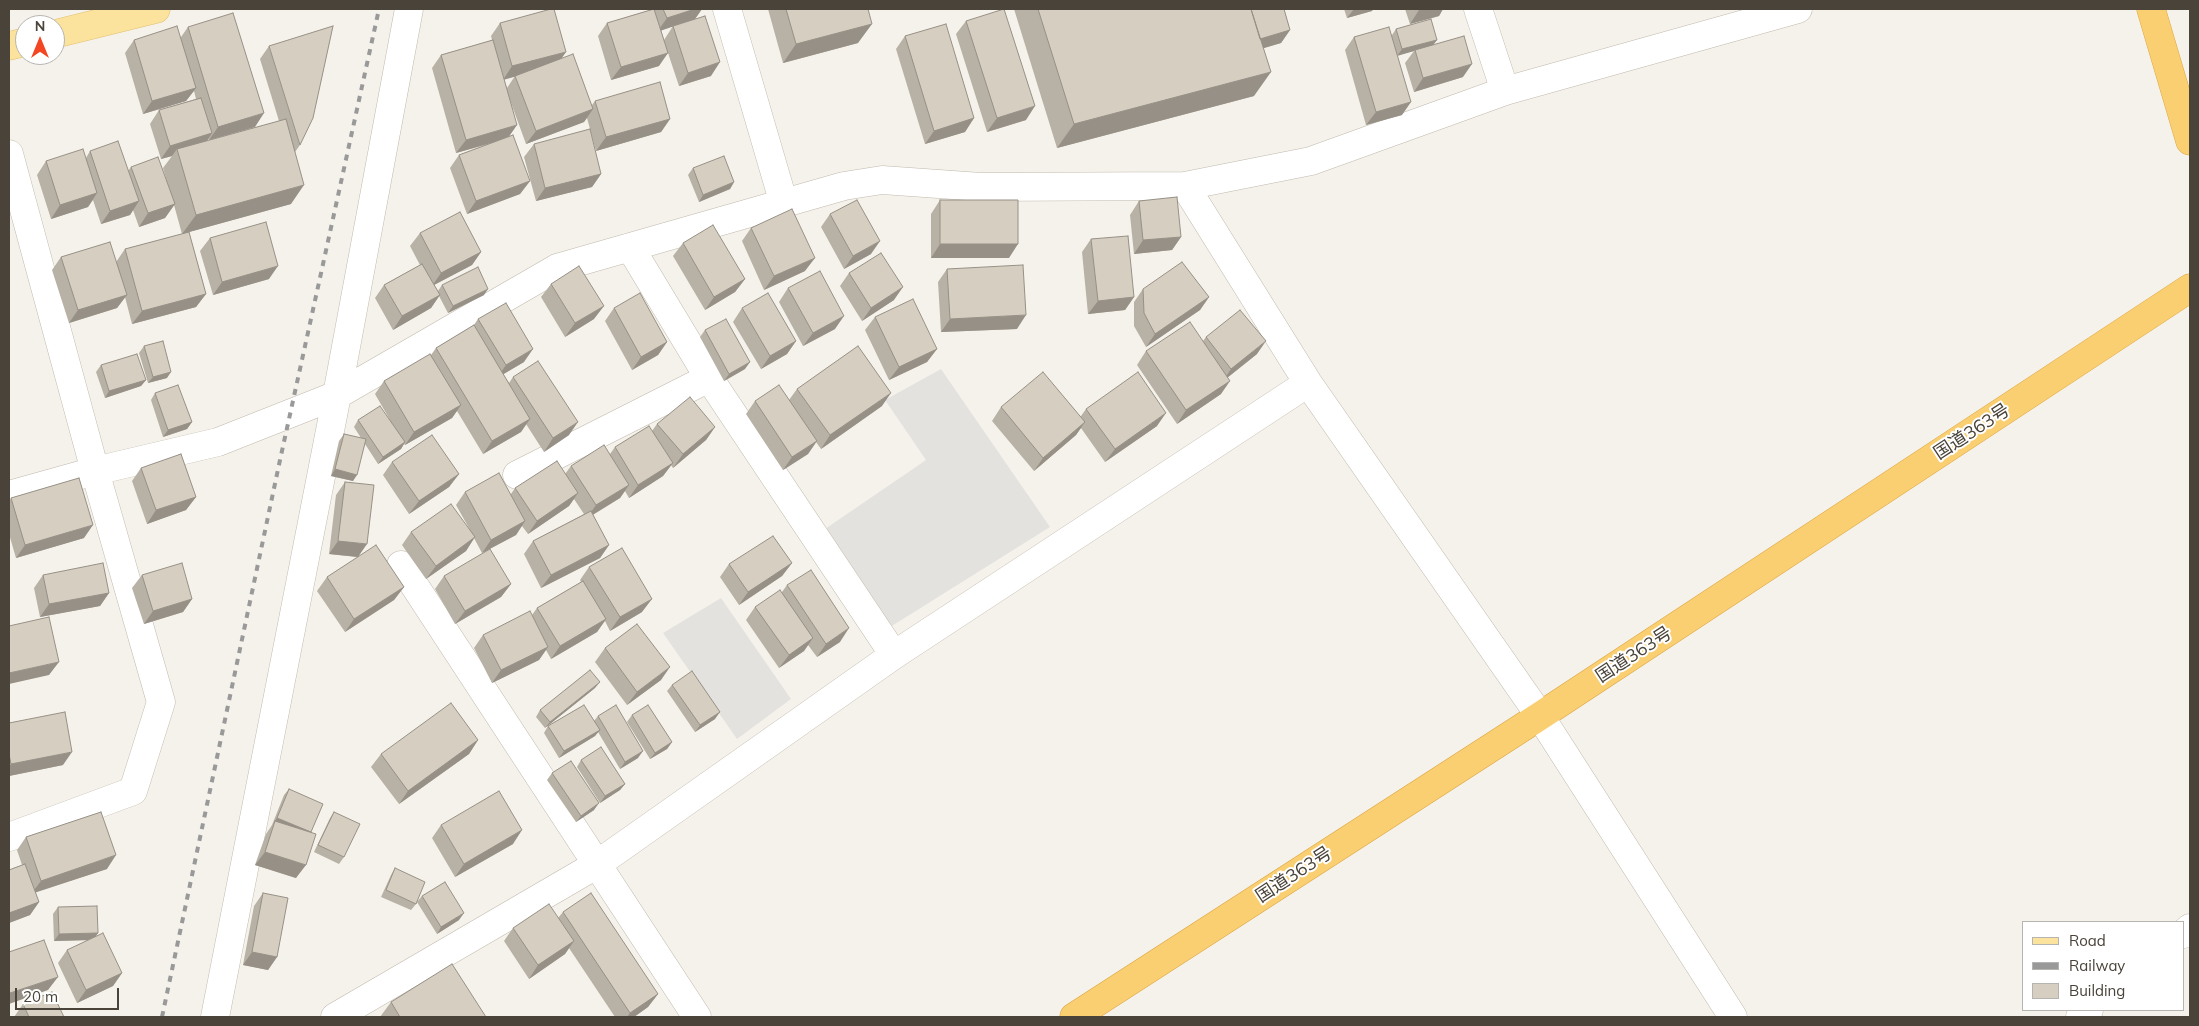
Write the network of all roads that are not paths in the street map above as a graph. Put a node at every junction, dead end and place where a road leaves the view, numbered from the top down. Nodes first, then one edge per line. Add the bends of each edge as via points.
1 (156, 9) edge
2 (409, 9) edge
3 (727, 9) edge
4 (1478, 9) edge
5 (1798, 9) edge
6 (2151, 9) edge
7 (65, 32) edge
8 (1505, 91) junction
9 (2190, 140) edge
10 (9, 154) edge
11 (1185, 186) junction
12 (784, 204) junction
13 (630, 247) junction
14 (2190, 288) edge
15 (709, 378) junction
16 (1308, 383) junction
17 (337, 396) junction
18 (95, 471) junction
19 (518, 475) dead end
20 (9, 495) edge
21 (401, 565) dead end
22 (894, 655) junction
23 (1540, 716) junction
24 (9, 837) edge
25 (596, 865) junction
26 (215, 1017) edge
27 (336, 1017) edge
28 (697, 1017) edge
29 (1074, 1017) edge
30 (1733, 1017) edge

1 - 7 main road
2 - 17 street
3 - 12 street
4 - 8 street
5 - 8 street
6 - 9 highway
8 - 11 street via 1311,161
10 - 18 street
11 - 12 street via 981,187 882,180 844,186
11 - 16 street
12 - 13 street
13 - 15 street
13 - 17 street via 557,268
14 - 23 highway, 国道363号
15 - 19 street
15 - 22 street
16 - 22 street
16 - 23 street
17 - 18 street via 218,442
17 - 26 street
18 - 20 street
18 - 24 street via 161,702 133,791
21 - 25 street
22 - 25 street
23 - 29 highway, 国道363号
23 - 30 street
25 - 27 street
25 - 28 street

